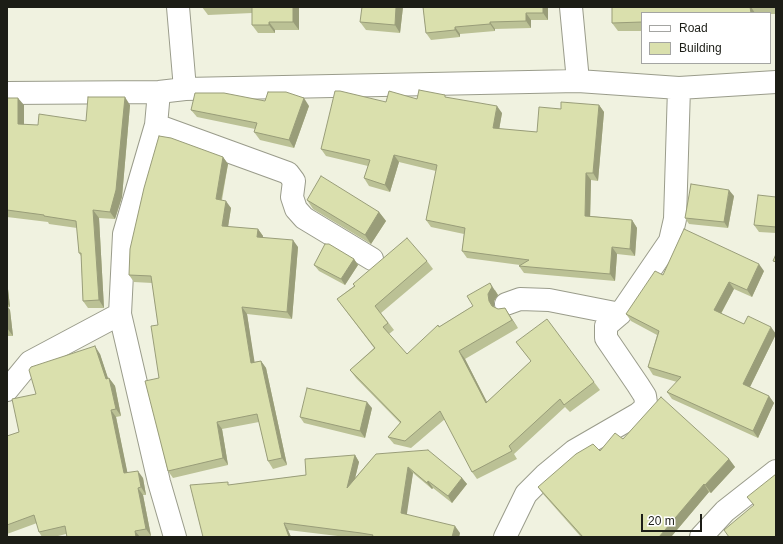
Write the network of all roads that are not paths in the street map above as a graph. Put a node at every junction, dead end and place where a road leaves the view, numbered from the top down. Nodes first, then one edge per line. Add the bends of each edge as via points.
1 (178, 7) edge
2 (571, 7) edge
3 (578, 80) junction
4 (776, 82) edge
5 (185, 88) junction
6 (679, 88) junction
7 (159, 92) junction
8 (7, 93) edge
9 (156, 125) junction
10 (372, 259) dead end
11 (506, 304) dead end
12 (120, 314) junction
13 (620, 314) junction
14 (7, 390) edge
15 (776, 471) edge
16 (175, 537) edge
17 (505, 537) edge
18 (701, 537) edge

1 - 5 street
2 - 3 street
3 - 5 street
3 - 6 street
4 - 6 street
5 - 7 street
6 - 13 street via 675,219 670,241
7 - 8 street
7 - 9 street
9 - 10 street via 288,173 294,181 292,197 296,209 304,218
9 - 12 street via 124,234
11 - 13 street via 520,299 549,300
12 - 14 street via 30,362
12 - 16 street via 159,482
13 - 17 street via 606,326 606,338 645,396 644,409 574,451 545,475 526,494
15 - 18 street via 725,511

